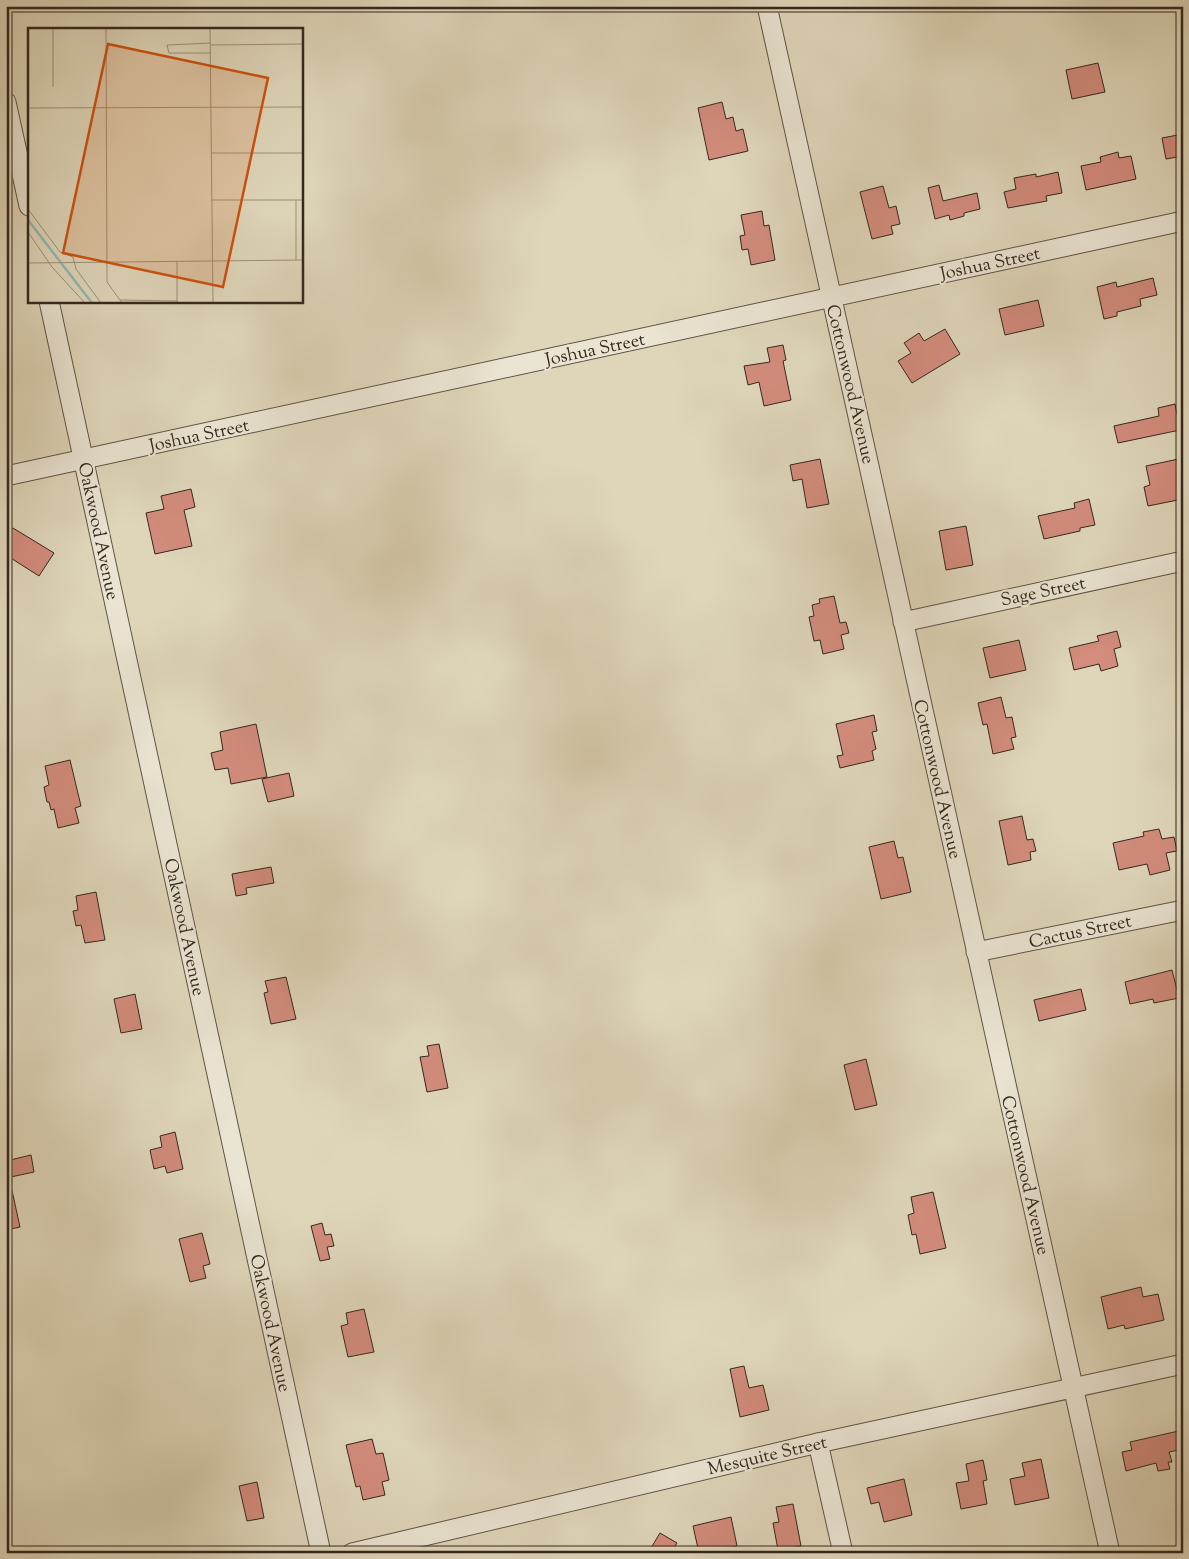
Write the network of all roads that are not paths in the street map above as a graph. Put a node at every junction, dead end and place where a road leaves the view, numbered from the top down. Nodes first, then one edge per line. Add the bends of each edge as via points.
1 (767, 6) edge
2 (6, 102) edge
3 (28, 201) edge
4 (1183, 220) edge
5 (831, 298) junction
6 (49, 302) edge
7 (84, 460) junction
8 (6, 476) edge
9 (1183, 561) edge
10 (903, 622) junction
11 (1183, 910) edge
12 (976, 952) junction
13 (1183, 1364) edge
14 (1073, 1388) junction
15 (818, 1443) junction
16 (321, 1553) edge
17 (352, 1553) edge
18 (843, 1553) edge
19 (1110, 1553) edge

1 - 5 street, Cottonwood Avenue
2 - 3 street
4 - 5 street, Joshua Street
5 - 7 street, Joshua Street
5 - 10 street, Cottonwood Avenue
6 - 7 street, Oakwood Avenue
7 - 8 street, Joshua Street
7 - 16 street, Oakwood Avenue
9 - 10 street, Sage Street
10 - 12 street, Cottonwood Avenue
11 - 12 street, Cactus Street
12 - 14 street, Cottonwood Avenue
13 - 14 street, Mesquite Street
14 - 15 street, Mesquite Street
14 - 19 street, Cottonwood Avenue
15 - 17 street, Mesquite Street
15 - 18 street

